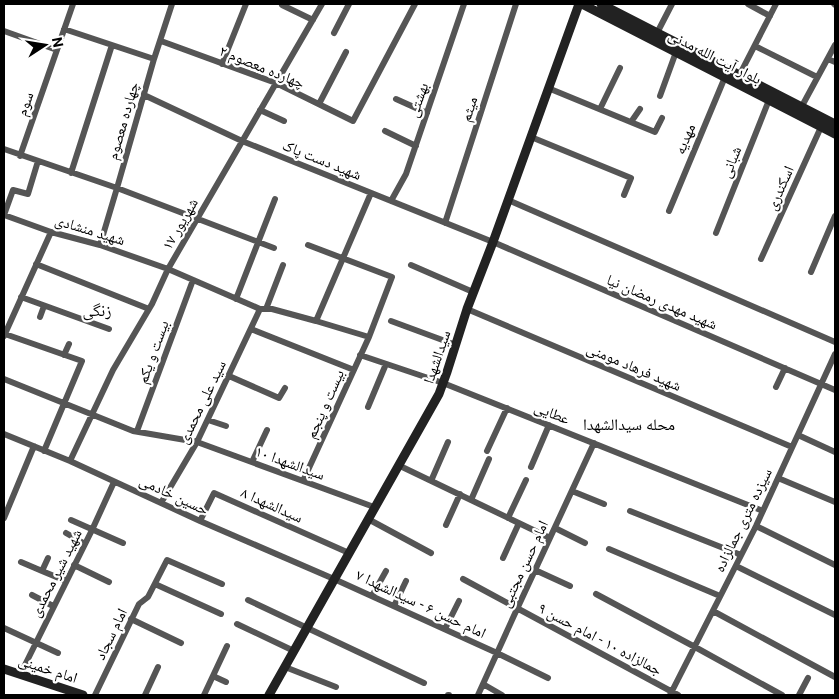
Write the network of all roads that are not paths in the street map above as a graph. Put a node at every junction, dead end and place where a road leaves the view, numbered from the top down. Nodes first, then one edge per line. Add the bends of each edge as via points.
1 (73, 4) edge
2 (172, 4) edge
3 (246, 4) edge
4 (283, 4) edge
5 (322, 4) edge
6 (349, 4) edge
7 (415, 4) edge
8 (464, 4) edge
9 (516, 4) edge
10 (581, 4) edge
11 (601, 4) edge
12 (672, 4) edge
13 (748, 4) edge
14 (776, 4) edge
15 (770, 16) junction
16 (313, 20) junction
17 (64, 29) junction
18 (4, 31) edge
19 (334, 32) dead end
20 (657, 33) junction
21 (161, 41) junction
22 (112, 44) junction
23 (835, 45) edge
24 (754, 46) junction
25 (57, 50) junction
26 (346, 52) dead end
27 (676, 52) junction
28 (154, 58) junction
29 (828, 59) junction
30 (835, 62) edge
31 (222, 64) junction
32 (620, 68) dead end
33 (740, 74) junction
34 (725, 77) junction
35 (818, 77) junction
36 (276, 83) junction
37 (548, 88) junction
38 (144, 95) junction
39 (660, 96) dead end
40 (396, 99) dead end
41 (770, 100) junction
42 (319, 104) junction
43 (802, 106) junction
44 (600, 109) junction
45 (640, 109) dead end
46 (260, 110) junction
47 (427, 113) junction
48 (662, 118) dead end
49 (284, 121) dead end
50 (631, 122) junction
51 (835, 124) edge
52 (821, 127) junction
53 (385, 131) dead end
54 (835, 134) edge
55 (531, 137) junction
56 (242, 141) junction
57 (416, 146) junction
58 (4, 149) edge
59 (20, 156) junction
60 (38, 162) junction
61 (71, 173) junction
62 (118, 188) junction
63 (371, 193) junction
64 (624, 195) dead end
65 (275, 199) dead end
66 (508, 200) junction
67 (391, 201) junction
68 (669, 211) dead end
69 (4, 215) edge
70 (835, 216) edge
71 (197, 218) junction
72 (445, 223) junction
73 (51, 232) junction
74 (716, 233) dead end
75 (258, 242) junction
76 (493, 242) junction
77 (100, 245) junction
78 (308, 245) dead end
79 (274, 248) dead end
80 (343, 259) junction
81 (761, 259) dead end
82 (36, 264) junction
83 (283, 265) dead end
84 (411, 265) dead end
85 (168, 270) junction
86 (811, 272) dead end
87 (193, 280) junction
88 (474, 292) junction
89 (21, 297) junction
90 (236, 299) junction
91 (44, 306) junction
92 (149, 309) junction
93 (263, 309) junction
94 (467, 309) junction
95 (40, 317) dead end
96 (316, 321) junction
97 (391, 321) dead end
98 (251, 329) junction
99 (109, 330) dead end
100 (4, 335) edge
101 (369, 337) junction
102 (835, 342) edge
103 (70, 344) dead end
104 (456, 345) junction
105 (835, 354) edge
106 (64, 355) junction
107 (360, 355) junction
108 (386, 364) junction
109 (785, 368) junction
110 (354, 370) junction
111 (229, 376) junction
112 (4, 379) edge
113 (443, 383) junction
114 (821, 384) junction
115 (776, 387) dead end
116 (285, 388) dead end
117 (835, 390) edge
118 (65, 403) junction
119 (368, 407) dead end
120 (506, 408) junction
121 (92, 414) junction
122 (208, 420) junction
123 (549, 425) junction
124 (226, 426) dead end
125 (267, 430) dead end
126 (137, 431) junction
127 (4, 434) edge
128 (798, 435) junction
129 (197, 442) junction
130 (448, 442) dead end
131 (594, 443) junction
132 (34, 446) junction
133 (792, 447) junction
134 (44, 450) junction
135 (487, 451) dead end
136 (835, 452) edge
137 (489, 459) dead end
138 (70, 461) junction
139 (252, 462) junction
140 (398, 465) junction
141 (531, 467) dead end
142 (778, 478) junction
143 (526, 480) dead end
144 (303, 481) junction
145 (431, 481) junction
146 (114, 482) junction
147 (572, 491) junction
148 (460, 494) junction
149 (471, 500) junction
150 (835, 502) edge
151 (160, 503) junction
152 (604, 504) dead end
153 (374, 507) junction
154 (630, 511) dead end
155 (762, 511) junction
156 (4, 518) edge
157 (508, 518) junction
158 (71, 520) dead end
159 (368, 520) junction
160 (200, 521) junction
161 (519, 523) junction
162 (446, 525) dead end
163 (756, 526) junction
164 (555, 528) junction
165 (92, 530) junction
166 (66, 533) dead end
167 (550, 538) junction
168 (123, 543) dead end
169 (585, 543) dead end
170 (85, 544) junction
171 (609, 549) dead end
172 (349, 553) junction
173 (431, 553) dead end
174 (741, 555) junction
175 (48, 558) dead end
176 (503, 558) dead end
177 (21, 562) dead end
178 (74, 565) junction
179 (835, 565) edge
180 (736, 566) junction
181 (535, 570) junction
182 (42, 571) junction
183 (386, 571) dead end
184 (334, 579) junction
185 (463, 579) dead end
186 (66, 581) junction
187 (406, 581) dead end
188 (109, 582) dead end
189 (155, 584) junction
190 (222, 584) dead end
191 (570, 586) dead end
192 (596, 594) dead end
193 (32, 595) dead end
194 (372, 596) junction
195 (720, 596) junction
196 (248, 600) dead end
197 (459, 601) dead end
198 (53, 606) junction
199 (394, 606) junction
200 (517, 609) junction
201 (713, 612) junction
202 (222, 614) dead end
203 (835, 615) edge
204 (131, 619) junction
205 (237, 624) dead end
206 (307, 627) junction
207 (4, 628) edge
208 (446, 629) junction
209 (35, 642) junction
210 (181, 643) dead end
211 (227, 646) dead end
212 (695, 647) junction
213 (294, 651) junction
214 (58, 653) dead end
215 (497, 653) junction
216 (158, 667) dead end
217 (285, 667) junction
218 (4, 669) edge
219 (20, 674) junction
220 (213, 676) junction
221 (835, 677) edge
222 (548, 678) dead end
223 (808, 678) dead end
224 (226, 682) dead end
225 (424, 683) dead end
226 (483, 684) junction
227 (336, 686) dead end
228 (673, 694) edge
229 (83, 695) edge
230 (95, 695) edge
231 (145, 695) edge
232 (204, 695) edge
233 (269, 695) edge
234 (478, 695) edge
235 (502, 695) edge
236 (782, 695) edge
237 (799, 695) edge

1 - 17 street, سوم
2 - 21 street, چهارده معصوم
3 - 31 street
4 - 16 street
5 - 16 street, ۱۷ شهریور
6 - 19 street
7 - 42 street, چهارده معصوم ۲ via 353,121
8 - 47 street, بهشتی
9 - 72 street, میثم
10 - 27 street, بلوار آیت الله مدنی
10 - 37 street, سیدالشهدا
11 - 20 street, بلوار آیت الله مدنی
12 - 20 street
13 - 15 street
14 - 15 street
15 - 24 street
16 - 36 street, ۱۷ شهریور
17 - 22 street
17 - 25 street, سوم
18 - 25 street
20 - 33 street, بلوار آیت الله مدنی
21 - 28 street, چهارده معصوم
21 - 31 street, چهارده معصوم ۲
22 - 28 street
22 - 61 street
23 - 29 street
24 - 33 street
24 - 35 street
25 - 59 street, سوم
26 - 42 street
27 - 34 street, بلوار آیت الله مدنی
27 - 39 street
28 - 38 street, چهارده معصوم
29 - 30 street
29 - 35 street
31 - 36 street, چهارده معصوم ۲
32 - 44 street
33 - 43 street, بلوار آیت الله مدنی
34 - 41 street, بلوار آیت الله مدنی
34 - 68 street, مهدیه
35 - 43 street
36 - 42 street, چهارده معصوم ۲
36 - 46 street, ۱۷ شهریور
37 - 44 street
37 - 55 street, سیدالشهدا
38 - 56 street, شهید دست پاک
38 - 62 street, چهارده معصوم
40 - 47 street
41 - 52 street, بلوار آیت الله مدنی
41 - 74 street, شبانی
43 - 51 street, بلوار آیت الله مدنی
44 - 50 street
45 - 50 street
46 - 49 street
46 - 56 street, ۱۷ شهریور
47 - 57 street, بهشتی
48 - 50 street via 655,132
52 - 54 street, بلوار آیت الله مدنی
52 - 81 street, اسکندری
53 - 57 street
55 - 64 street via 631,178
55 - 66 street, سیدالشهدا
56 - 63 street, شهید دست پاک
56 - 71 street, ۱۷ شهریور
57 - 67 street, بهشتی
58 - 59 street
59 - 60 street
60 - 61 street
60 - 69 street via 28,194 13,190
61 - 62 street
62 - 71 street
62 - 77 street, چهارده معصوم
63 - 67 street, شهید دست پاک
63 - 80 street
65 - 75 street
66 - 76 street, سیدالشهدا
66 - 102 street
67 - 72 street, شهید دست پاک
69 - 73 street, شهید منشادی
70 - 86 street
71 - 75 street
71 - 85 street, ۱۷ شهریور
72 - 76 street, شهید دست پاک
73 - 77 street, شهید منشادی
73 - 82 street
75 - 79 street
75 - 90 street
76 - 88 street, سیدالشهدا
76 - 109 street, شهید مهدی رمضان نیا
77 - 85 street, شهید منشادی
78 - 80 street
80 - 96 street
80 - 101 street, بیست و پنجم via 392,278
82 - 89 street
82 - 92 street
83 - 93 street, سید علی محمدی
84 - 88 street
85 - 87 street, شهید منشادی
85 - 92 street, ۱۷ شهریور
87 - 90 street, شهید منشادی
87 - 126 street, بیست و یکم
88 - 94 street, سیدالشهدا
89 - 91 street
89 - 100 street
90 - 93 street, شهید منشادی
91 - 95 street
91 - 99 street
92 - 121 street, ۱۷ شهریور via 113,370
93 - 96 street, شهید منشادی
93 - 98 street, سید علی محمدی
94 - 104 street, سیدالشهدا
94 - 133 street, شهید فرهاد مومنی
96 - 101 street, شهید منشادی
97 - 104 street
98 - 110 street
98 - 111 street, سید علی محمدی
100 - 106 street
101 - 107 street, بیست و پنجم
103 - 106 street
104 - 113 street, سیدالشهدا
105 - 114 street, سیزده متری جمالزاده
106 - 118 street via 82,361
107 - 108 street, عطایی
107 - 110 street, بیست و پنجم
108 - 113 street, عطایی
108 - 119 street
109 - 114 street, شهید مهدی رمضان نیا
109 - 115 street
110 - 144 street, بیست و پنجم
111 - 116 street via 279,398
111 - 122 street, سید علی محمدی
112 - 118 street, سیدالشهدا ۱۰
113 - 120 street, عطایی
113 - 140 street, سیدالشهدا
114 - 117 street, شهید مهدی رمضان نیا
114 - 128 street, سیزده متری جمالزاده
118 - 121 street, سیدالشهدا ۱۰
118 - 134 street
120 - 123 street, عطایی
120 - 135 street
121 - 126 street, سیدالشهدا ۱۰
121 - 138 street, ۱۷ شهریور
122 - 124 street
122 - 129 street, سید علی محمدی
123 - 131 street, عطایی
123 - 141 street
125 - 139 street
126 - 129 street, سیدالشهدا ۱۰
127 - 132 street, حسین خادمی
128 - 133 street, سیزده متری جمالزاده
128 - 136 street
129 - 139 street, سیدالشهدا ۱۰
129 - 151 street, سید علی محمدی
130 - 145 street
131 - 147 street, امام حسن مجتبی
131 - 155 street, عطایی
132 - 134 street, حسین خادمی
132 - 156 street
133 - 142 street, سیزده متری جمالزاده
134 - 138 street, حسین خادمی
137 - 149 street
138 - 146 street, حسین خادمی
139 - 144 street, سیدالشهدا ۱۰
140 - 145 street
140 - 153 street, سیدالشهدا
142 - 150 street
142 - 155 street, سیزده متری جمالزاده
143 - 157 street
144 - 153 street, سیدالشهدا ۱۰
145 - 148 street
146 - 151 street, حسین خادمی
146 - 165 street, شهید شیر محمدی
147 - 152 street
147 - 164 street, امام حسن مجتبی
148 - 149 street
148 - 162 street
149 - 157 street
151 - 160 street, حسین خادمی
153 - 159 street, سیدالشهدا
154 - 174 street
155 - 163 street, سیزده متری جمالزاده
157 - 161 street
158 - 165 street
159 - 172 street, سیدالشهدا
159 - 173 street
160 - 172 street, سیدالشهدا ۸ via 214,493
160 - 184 street, حسین خادمی
161 - 167 street
161 - 176 street
163 - 174 street, سیزده متری جمالزاده
163 - 179 street
164 - 167 street, امام حسن مجتبی
164 - 169 street
165 - 168 street
165 - 170 street, شهید شیر محمدی
166 - 170 street
167 - 181 street, امام حسن مجتبی
170 - 178 street, شهید شیر محمدی
171 - 195 street
172 - 184 street, سیدالشهدا
174 - 180 street, سیزده متری جمالزاده
175 - 182 street
177 - 182 street
178 - 186 street, شهید شیر محمدی
178 - 188 street
180 - 195 street, سیزده متری جمالزاده
180 - 203 street
181 - 191 street
181 - 200 street, امام حسن مجتبی
182 - 186 street
183 - 194 street
184 - 194 street, امام حسن ۶ - سیدالشهدا ۷
184 - 206 street, سیدالشهدا
185 - 200 street, جمالزاده ۱۰ - امام حسن ۹
186 - 198 street, شهید شیر محمدی
187 - 199 street
189 - 190 street, امام سجاد via 167,560
189 - 202 street
189 - 204 street, امام سجاد
192 - 212 street
193 - 198 street
194 - 199 street, امام حسن ۶ - سیدالشهدا ۷
195 - 201 street, سیزده متری جمالزاده
196 - 206 street
197 - 208 street
198 - 209 street, شهید شیر محمدی
199 - 208 street, امام حسن ۶ - سیدالشهدا ۷
200 - 215 street, امام حسن مجتبی
200 - 228 street, جمالزاده ۱۰ - امام حسن ۹
201 - 212 street, سیزده متری جمالزاده
201 - 221 street
204 - 210 street
204 - 230 street, امام سجاد
205 - 213 street
206 - 213 street, سیدالشهدا
206 - 225 street
207 - 209 street
208 - 215 street, امام حسن ۶ - سیدالشهدا ۷
209 - 214 street
209 - 219 street, شهید شیر محمدی
211 - 220 street
212 - 228 street, سیزده متری جمالزاده
212 - 236 street
213 - 217 street, سیدالشهدا
215 - 222 street, امام حسن ۶ - سیدالشهدا ۷
215 - 226 street, امام حسن مجتبی
216 - 231 street
217 - 227 street
217 - 233 street, سیدالشهدا
218 - 219 street, امام خمینی
219 - 229 street, امام خمینی
220 - 224 street
220 - 232 street
223 - 237 street
226 - 234 street, امام حسن مجتبی
226 - 235 street

